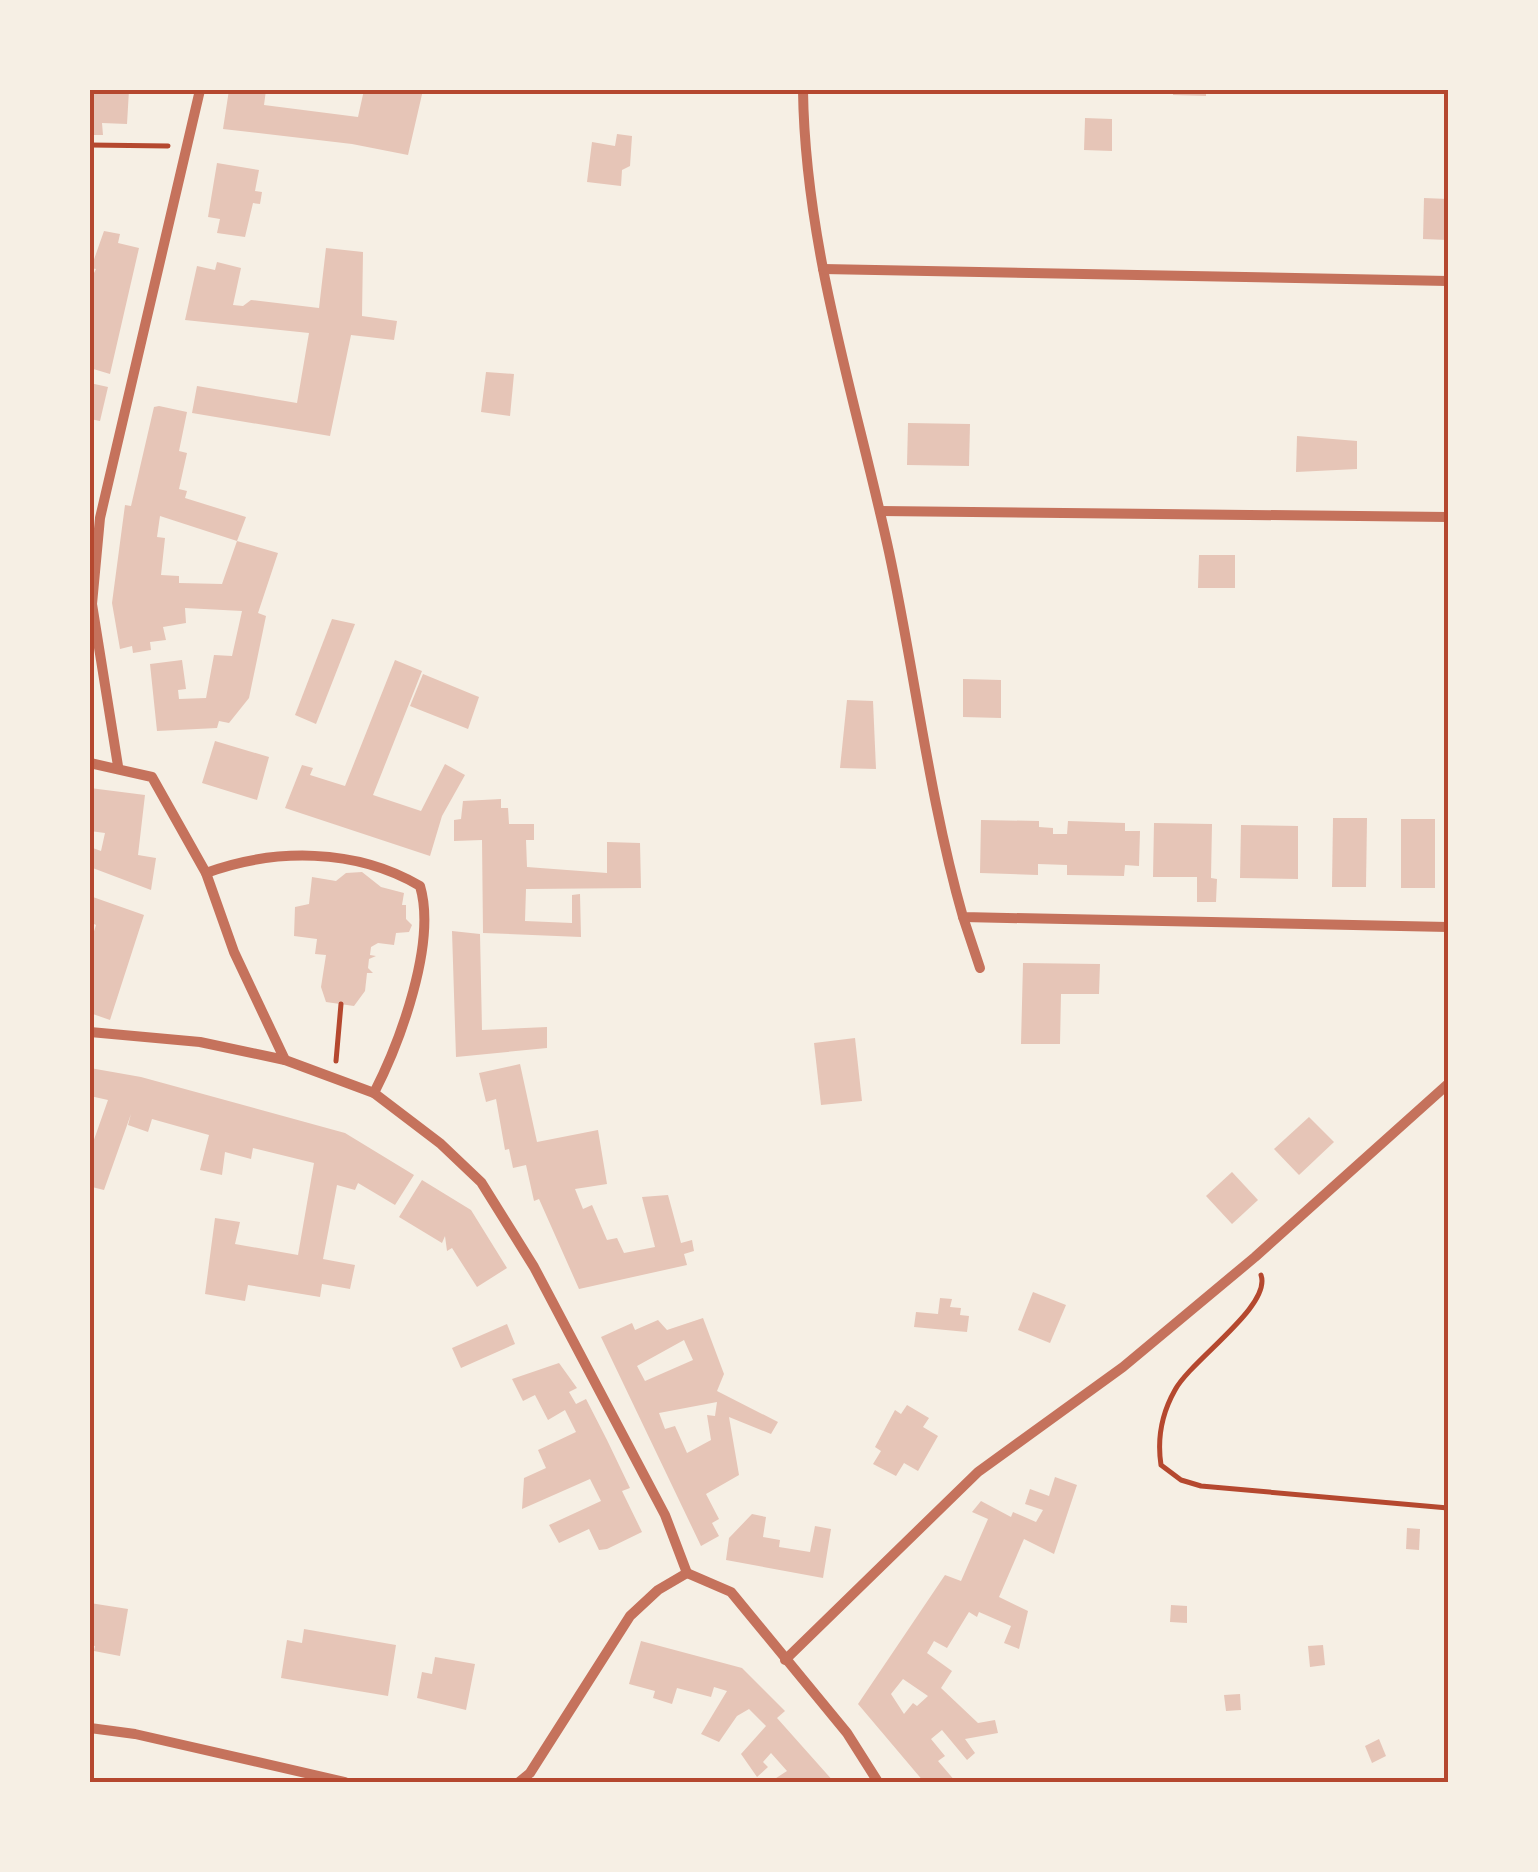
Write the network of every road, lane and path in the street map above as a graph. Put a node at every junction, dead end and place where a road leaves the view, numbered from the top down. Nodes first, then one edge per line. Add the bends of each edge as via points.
1 (200, 90) edge
2 (804, 90) edge
3 (90, 145) edge
4 (186, 146) junction
5 (823, 269) junction
6 (1448, 281) edge
7 (880, 510) junction
8 (1448, 517) edge
9 (90, 763) edge
10 (118, 766) junction
11 (206, 873) junction
12 (963, 917) junction
13 (1448, 927) edge
14 (980, 968) dead end
15 (341, 1004) dead end
16 (90, 1032) edge
17 (336, 1058) dead end
18 (285, 1060) junction
19 (1448, 1084) edge
20 (374, 1093) junction
21 (1255, 1258) junction
22 (1448, 1508) edge
23 (687, 1574) junction
24 (786, 1660) junction
25 (90, 1728) edge
26 (345, 1782) edge
27 (518, 1782) edge
28 (878, 1782) edge

1 - 4 street
2 - 5 street
3 - 4 path
4 - 10 street via 93,569 92,604
5 - 6 street
5 - 7 street
7 - 8 street
7 - 12 street
9 - 10 street
10 - 11 street via 152,776
11 - 18 street
11 - 20 street via 248,857 287,855 394,871 420,886 426,908 407,1009 399,1044
12 - 13 street
12 - 14 street
15 - 17 path
16 - 18 street via 200,1042
18 - 20 street
19 - 21 street
20 - 23 street via 481,1182 534,1267 665,1514
21 - 22 path via 1264,1282 1258,1299 1174,1390 1158,1443 1161,1465 1201,1486
21 - 24 street via 978,1472
23 - 24 street via 731,1592
23 - 27 street via 630,1616
24 - 28 street via 848,1733
25 - 26 street

